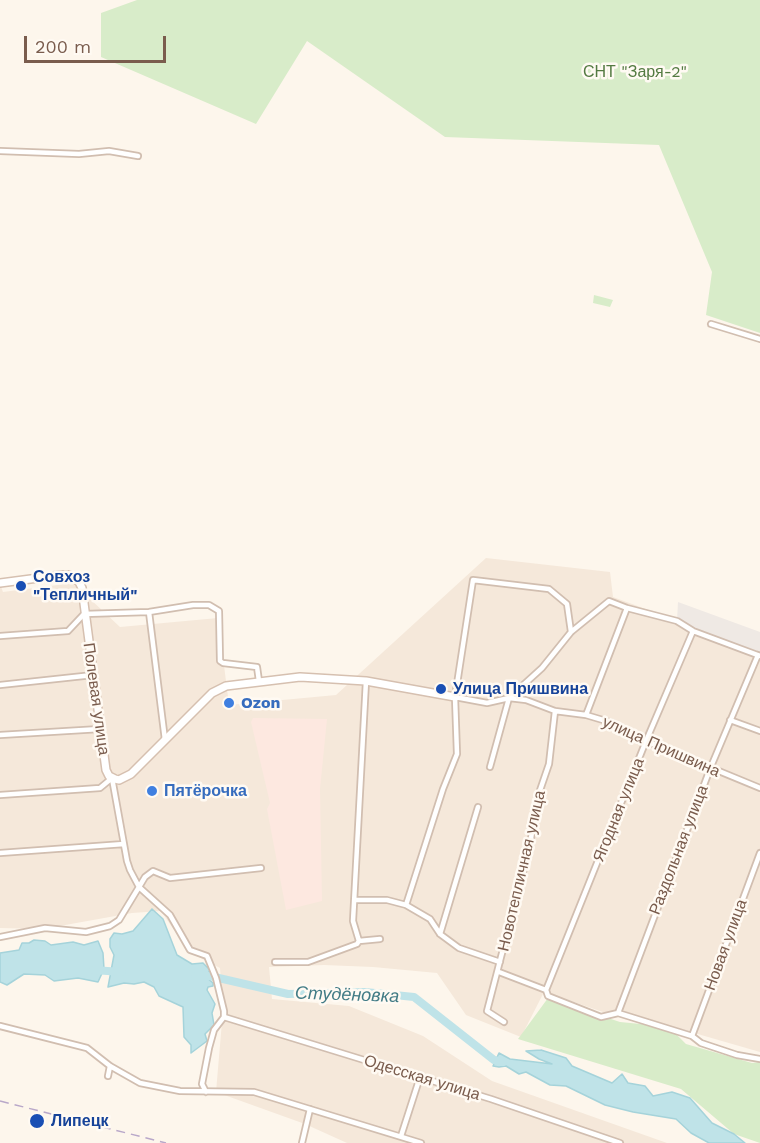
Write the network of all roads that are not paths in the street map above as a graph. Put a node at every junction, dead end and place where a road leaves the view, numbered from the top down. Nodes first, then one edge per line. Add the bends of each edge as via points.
1 (0, 151) edge
2 (138, 156) dead end
3 (711, 324) dead end
4 (760, 339) edge
5 (0, 584) edge
6 (627, 608) junction
7 (149, 612) junction
8 (84, 615) junction
9 (693, 631) junction
10 (571, 632) junction
11 (0, 636) edge
12 (759, 656) edge
13 (93, 675) junction
14 (259, 681) junction
15 (366, 681) junction
16 (0, 685) edge
17 (455, 697) junction
18 (509, 698) junction
19 (555, 711) junction
20 (586, 715) junction
21 (730, 720) junction
22 (100, 729) junction
23 (760, 731) edge
24 (0, 735) edge
25 (165, 740) junction
26 (646, 741) junction
27 (490, 767) dead end
28 (710, 769) junction
29 (112, 778) junction
30 (760, 788) edge
31 (0, 795) edge
32 (478, 807) dead end
33 (124, 844) junction
34 (0, 853) edge
35 (760, 853) edge
36 (261, 868) dead end
37 (140, 887) junction
38 (355, 900) junction
39 (406, 905) junction
40 (440, 934) junction
41 (0, 937) edge
42 (380, 939) dead end
43 (359, 941) junction
44 (275, 962) dead end
45 (500, 962) junction
46 (499, 972) junction
47 (546, 990) junction
48 (618, 1013) junction
49 (224, 1017) junction
50 (504, 1022) dead end
51 (0, 1026) edge
52 (692, 1036) junction
53 (760, 1059) edge
54 (110, 1066) junction
55 (108, 1076) dead end
56 (420, 1077) junction
57 (206, 1092) junction
58 (310, 1109) junction
59 (401, 1136) junction
60 (302, 1143) edge
61 (420, 1143) edge
62 (620, 1143) edge

1 - 2 street via 109,151
3 - 4 street
5 - 8 street, Полевая улица via 61,575 75,578 82,588
6 - 9 street via 677,621
6 - 10 street via 609,602
6 - 20 street
7 - 8 street
7 - 14 street via 193,605 217,608 220,661 257,667
7 - 25 street
8 - 11 street via 68,631
8 - 13 street, Полевая улица
9 - 12 street
9 - 26 street, Ягодная улица
10 - 17 street via 567,604 549,589 473,580
10 - 18 street via 542,668
12 - 21 street, Раздольная улица
13 - 16 street
13 - 22 street, Полевая улица
14 - 15 street, улица Пришвина via 300,677
14 - 25 street, улица Пришвина via 226,686 212,693
15 - 17 street, улица Пришвина
15 - 38 street
17 - 18 street, улица Пришвина via 487,703
17 - 39 street via 457,754
18 - 19 street, улица Пришвина
18 - 27 street
19 - 20 street, улица Пришвина
19 - 45 street, Новотепличная улица via 549,764 537,799 530,845
20 - 26 street, улица Пришвина via 613,723
21 - 23 street
21 - 28 street, Раздольная улица
22 - 24 street
22 - 29 street, Полевая улица via 106,770
25 - 29 street, улица Пришвина via 131,774 119,780
26 - 28 street, улица Пришвина
26 - 47 street, Ягодная улица
28 - 30 street, улица Пришвина
28 - 48 street, Раздольная улица
29 - 31 street via 100,788
29 - 33 street, Полевая улица
32 - 40 street
33 - 34 street
33 - 37 street, Полевая улица via 130,870
35 - 52 street, Новая улица
36 - 37 street via 170,878 153,871
37 - 41 street via 119,920 110,926 86,932 45,928
37 - 49 street via 170,915 190,950 207,956
38 - 39 street via 387,900
38 - 43 street via 354,921
39 - 40 street via 430,919
40 - 45 street via 459,948
42 - 43 street
43 - 44 street via 308,962
45 - 46 street, Новотепличная улица
46 - 47 street
46 - 50 street, Новотепличная улица via 487,1011
47 - 48 street via 548,996 602,1017
48 - 52 street
49 - 56 street, Одесская улица
49 - 57 street via 214,1030 209,1048 202,1084
51 - 54 street via 87,1048
52 - 53 street via 701,1043
54 - 55 street
54 - 57 street via 140,1083
56 - 59 street
56 - 62 street, Одесская улица
57 - 58 street via 254,1092
58 - 59 street
58 - 60 street
59 - 61 street

